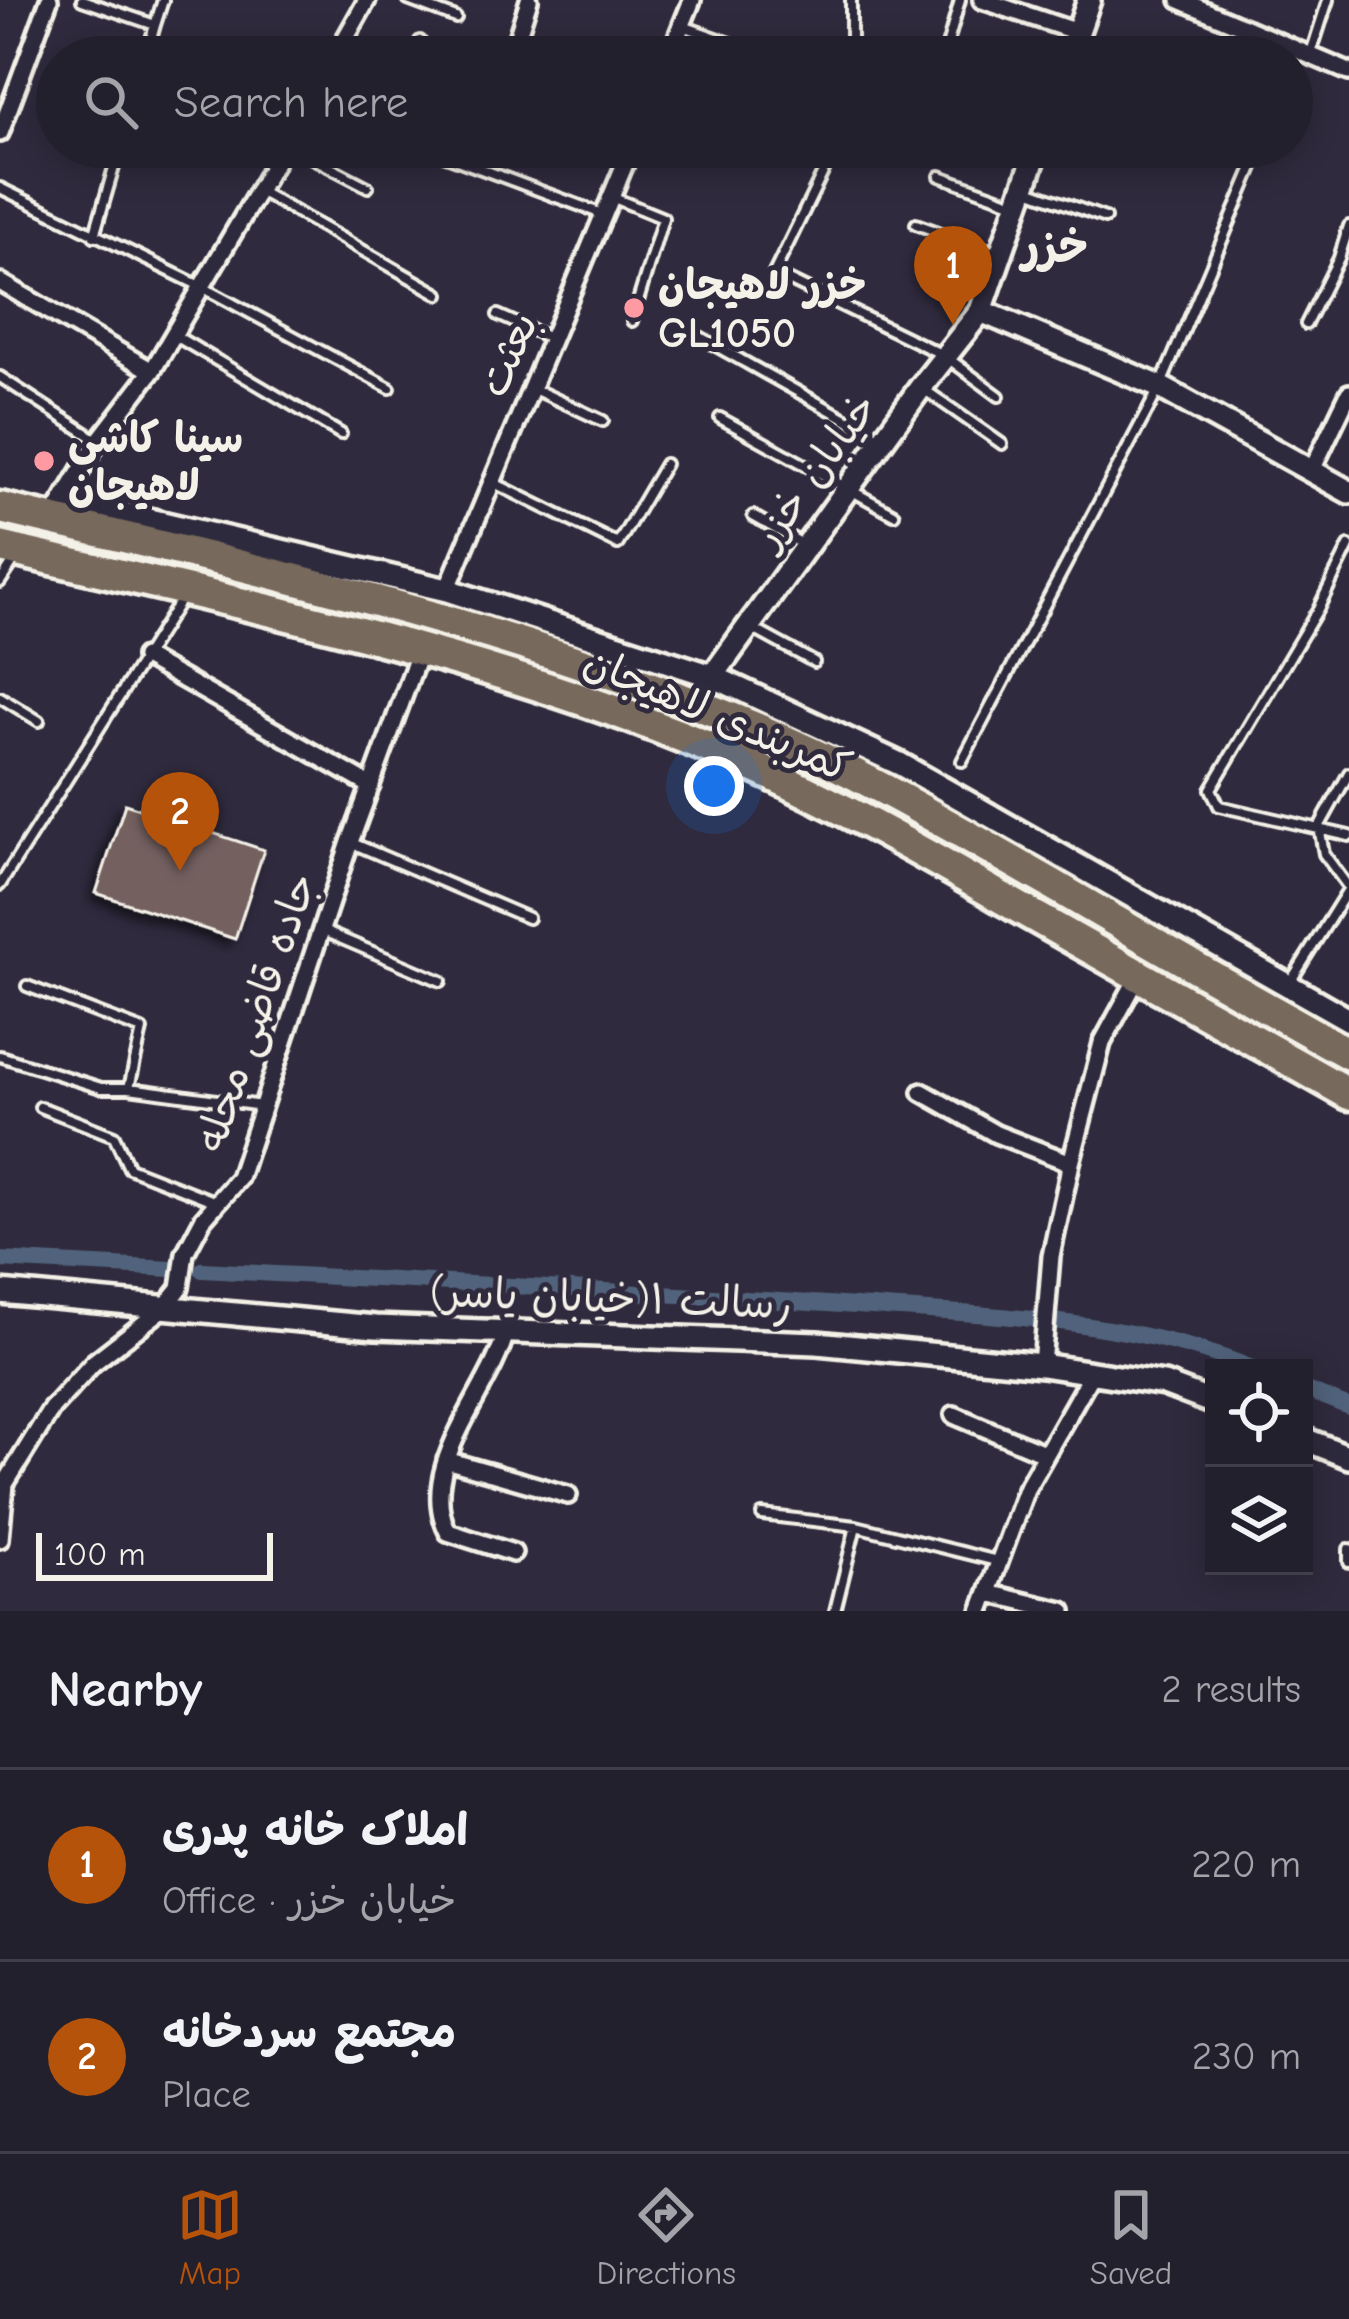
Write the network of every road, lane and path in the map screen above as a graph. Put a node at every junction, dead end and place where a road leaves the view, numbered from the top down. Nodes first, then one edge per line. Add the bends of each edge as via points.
1 (49, 0) edge
2 (82, 0) edge
3 (163, 0) edge
4 (367, 0) edge
5 (408, 0) edge
6 (529, 0) edge
7 (692, 0) edge
8 (850, 0) edge
9 (960, 0) edge
10 (982, 0) edge
11 (1088, 0) edge
12 (1180, 0) edge
13 (1328, 0) edge
14 (456, 18) dead end
15 (155, 25) junction
16 (682, 26) junction
17 (1077, 32) junction
18 (152, 36) edge
19 (347, 36) edge
20 (519, 36) edge
21 (678, 36) edge
22 (706, 36) edge
23 (850, 36) edge
24 (950, 36) edge
25 (1076, 36) edge
26 (1266, 36) edge
27 (1313, 49) edge
28 (1313, 56) edge
29 (1349, 72) edge
30 (0, 133) edge
31 (114, 168) edge
32 (274, 168) edge
33 (330, 168) edge
34 (479, 168) edge
35 (625, 168) edge
36 (825, 168) edge
37 (1031, 168) edge
38 (1253, 168) edge
39 (940, 176) dead end
40 (368, 187) dead end
41 (0, 188) edge
42 (259, 190) junction
43 (1021, 196) junction
44 (614, 198) junction
45 (607, 215) junction
46 (1105, 218) dead end
47 (916, 224) dead end
48 (1349, 226) edge
49 (94, 236) junction
50 (1001, 255) junction
51 (0, 282) edge
52 (200, 286) junction
53 (440, 294) dead end
54 (982, 311) junction
55 (498, 315) dead end
56 (632, 321) dead end
57 (1306, 324) dead end
58 (174, 335) junction
59 (700, 337) dead end
60 (553, 340) junction
61 (945, 356) junction
62 (152, 371) junction
63 (0, 376) edge
64 (921, 387) junction
65 (1160, 387) junction
66 (389, 388) dead end
67 (532, 388) junction
68 (1349, 393) edge
69 (999, 396) dead end
70 (720, 418) dead end
71 (603, 421) dead end
72 (340, 434) dead end
73 (99, 440) junction
74 (883, 440) junction
75 (1002, 444) dead end
76 (665, 464) dead end
77 (1312, 470) junction
78 (491, 482) junction
79 (851, 488) junction
80 (1349, 492) edge
81 (0, 508) edge
82 (894, 514) dead end
83 (753, 515) dead end
84 (51, 520) junction
85 (1349, 546) edge
86 (808, 547) junction
87 (10, 550) edge
88 (0, 582) edge
89 (185, 593) junction
90 (441, 604) junction
91 (748, 627) junction
92 (420, 651) junction
93 (144, 657) junction
94 (814, 662) dead end
95 (712, 676) junction
96 (0, 697) edge
97 (692, 704) junction
98 (39, 721) dead end
99 (962, 761) dead end
100 (1349, 773) edge
101 (371, 786) junction
102 (1319, 827) junction
103 (1349, 836) edge
104 (350, 842) junction
105 (0, 885) edge
106 (528, 918) dead end
107 (321, 930) junction
108 (1139, 975) junction
109 (441, 981) dead end
110 (27, 986) dead end
111 (1280, 998) junction
112 (1349, 1020) edge
113 (1349, 1054) edge
114 (0, 1056) edge
115 (129, 1088) junction
116 (922, 1092) dead end
117 (1349, 1094) edge
118 (263, 1106) junction
119 (40, 1107) dead end
120 (1071, 1163) junction
121 (217, 1202) junction
122 (0, 1292) edge
123 (164, 1309) junction
124 (506, 1332) junction
125 (1042, 1365) junction
126 (1092, 1373) junction
127 (1205, 1400) edge
128 (954, 1415) dead end
129 (1313, 1443) edge
130 (1046, 1454) junction
131 (1349, 1457) edge
132 (446, 1460) junction
133 (568, 1495) dead end
134 (762, 1515) dead end
135 (856, 1526) junction
136 (0, 1539) edge
137 (1349, 1549) edge
138 (513, 1553) dead end
139 (999, 1561) junction
140 (1349, 1562) edge
141 (988, 1592) junction
142 (835, 1611) edge
143 (981, 1611) edge
144 (1063, 1611) edge

1 - 30 street
2 - 15 lane
3 - 15 lane
4 - 19 street
5 - 14 lane
6 - 20 street
7 - 16 street
8 - 23 lane
9 - 24 lane
10 - 17 street
11 - 17 street
12 - 26 street
13 - 27 lane
15 - 18 lane
16 - 21 street
16 - 22 lane
17 - 25 street
28 - 29 street
31 - 49 lane
32 - 42 street
33 - 40 lane
34 - 45 lane
35 - 44 street, بعثت
36 - 61 lane via 774,273
37 - 43 street, خیابان خزر
38 - 65 lane
39 - 43 lane
41 - 49 lane
42 - 52 street
42 - 53 lane
43 - 46 lane
43 - 50 street, خیابان خزر
44 - 45 street, بعثت
44 - 56 lane via 663,218
45 - 60 street, بعثت
47 - 50 lane
48 - 57 lane
49 - 52 lane
50 - 54 street, خیابان خزر
51 - 62 street
52 - 58 street
52 - 66 lane
54 - 61 street, خیابان خزر
54 - 65 street
55 - 60 lane
58 - 62 street
58 - 72 lane
59 - 74 lane
60 - 67 street, بعثت
61 - 64 street, خیابان خزر
61 - 69 lane
62 - 73 street
63 - 73 lane
64 - 74 street, خیابان خزر
64 - 75 lane
65 - 77 street
65 - 99 lane
67 - 71 lane
67 - 78 street, بعثت
68 - 77 street
70 - 79 lane
73 - 84 street
74 - 79 street, خیابان خزر
76 - 78 lane via 618,544
77 - 80 street
78 - 90 street, بعثت
79 - 82 lane
79 - 86 street, خیابان خزر
81 - 84 highway, کمربندی لاهیجان
83 - 86 lane
84 - 90 highway, کمربندی لاهیجان
85 - 102 lane via 1211,789 1220,806
86 - 91 street, خیابان خزر
87 - 88 lane
87 - 89 highway, کمربندی لاهیجان
89 - 92 highway, کمربندی لاهیجان
89 - 93 lane
90 - 95 street
90 - 97 highway, کمربندی لاهیجان
91 - 94 lane
91 - 95 street, خیابان خزر
92 - 101 street, جاده قاضی محله
92 - 108 highway, کمربندی لاهیجان via 518,677 738,759
93 - 101 street
93 - 105 lane
95 - 97 street, خیابان خزر
95 - 111 street via 900,764
96 - 98 lane
97 - 111 highway, کمربندی لاهیجان via 847,770
100 - 102 lane
101 - 104 street, جاده قاضی محله
102 - 103 lane
102 - 111 lane via 1324,854 1348,888
104 - 106 lane
104 - 107 street, جاده قاضی محله
107 - 109 lane
107 - 118 street, جاده قاضی محله
108 - 117 highway, کمربندی لاهیجان
108 - 120 street via 1102,1043
110 - 115 lane via 142,1030
111 - 112 street
111 - 113 highway, کمربندی لاهیجان
114 - 115 lane via 101,1088
115 - 118 lane
116 - 120 street via 996,1134
118 - 121 street, جاده قاضی محله via 239,1178
119 - 121 lane via 114,1136 129,1168
120 - 125 street via 1051,1256
121 - 123 street, جاده قاضی محله via 185,1253 180,1288
122 - 123 street, رسالت ۱(خیابان یاسر)
123 - 124 street, رسالت ۱(خیابان یاسر)
123 - 136 street via 93,1363 52,1408 5,1484
124 - 125 street, رسالت ۱(خیابان یاسر) via 817,1343
124 - 132 street
125 - 126 street, رسالت ۱(خیابان یاسر)
126 - 127 street, رسالت ۱(خیابان یاسر)
126 - 130 street
128 - 130 street
129 - 131 street
130 - 139 street
132 - 133 street
132 - 138 street via 439,1485 448,1532
134 - 135 lane
135 - 139 lane
135 - 142 lane
137 - 140 lane
139 - 141 street
141 - 143 street
141 - 144 street

